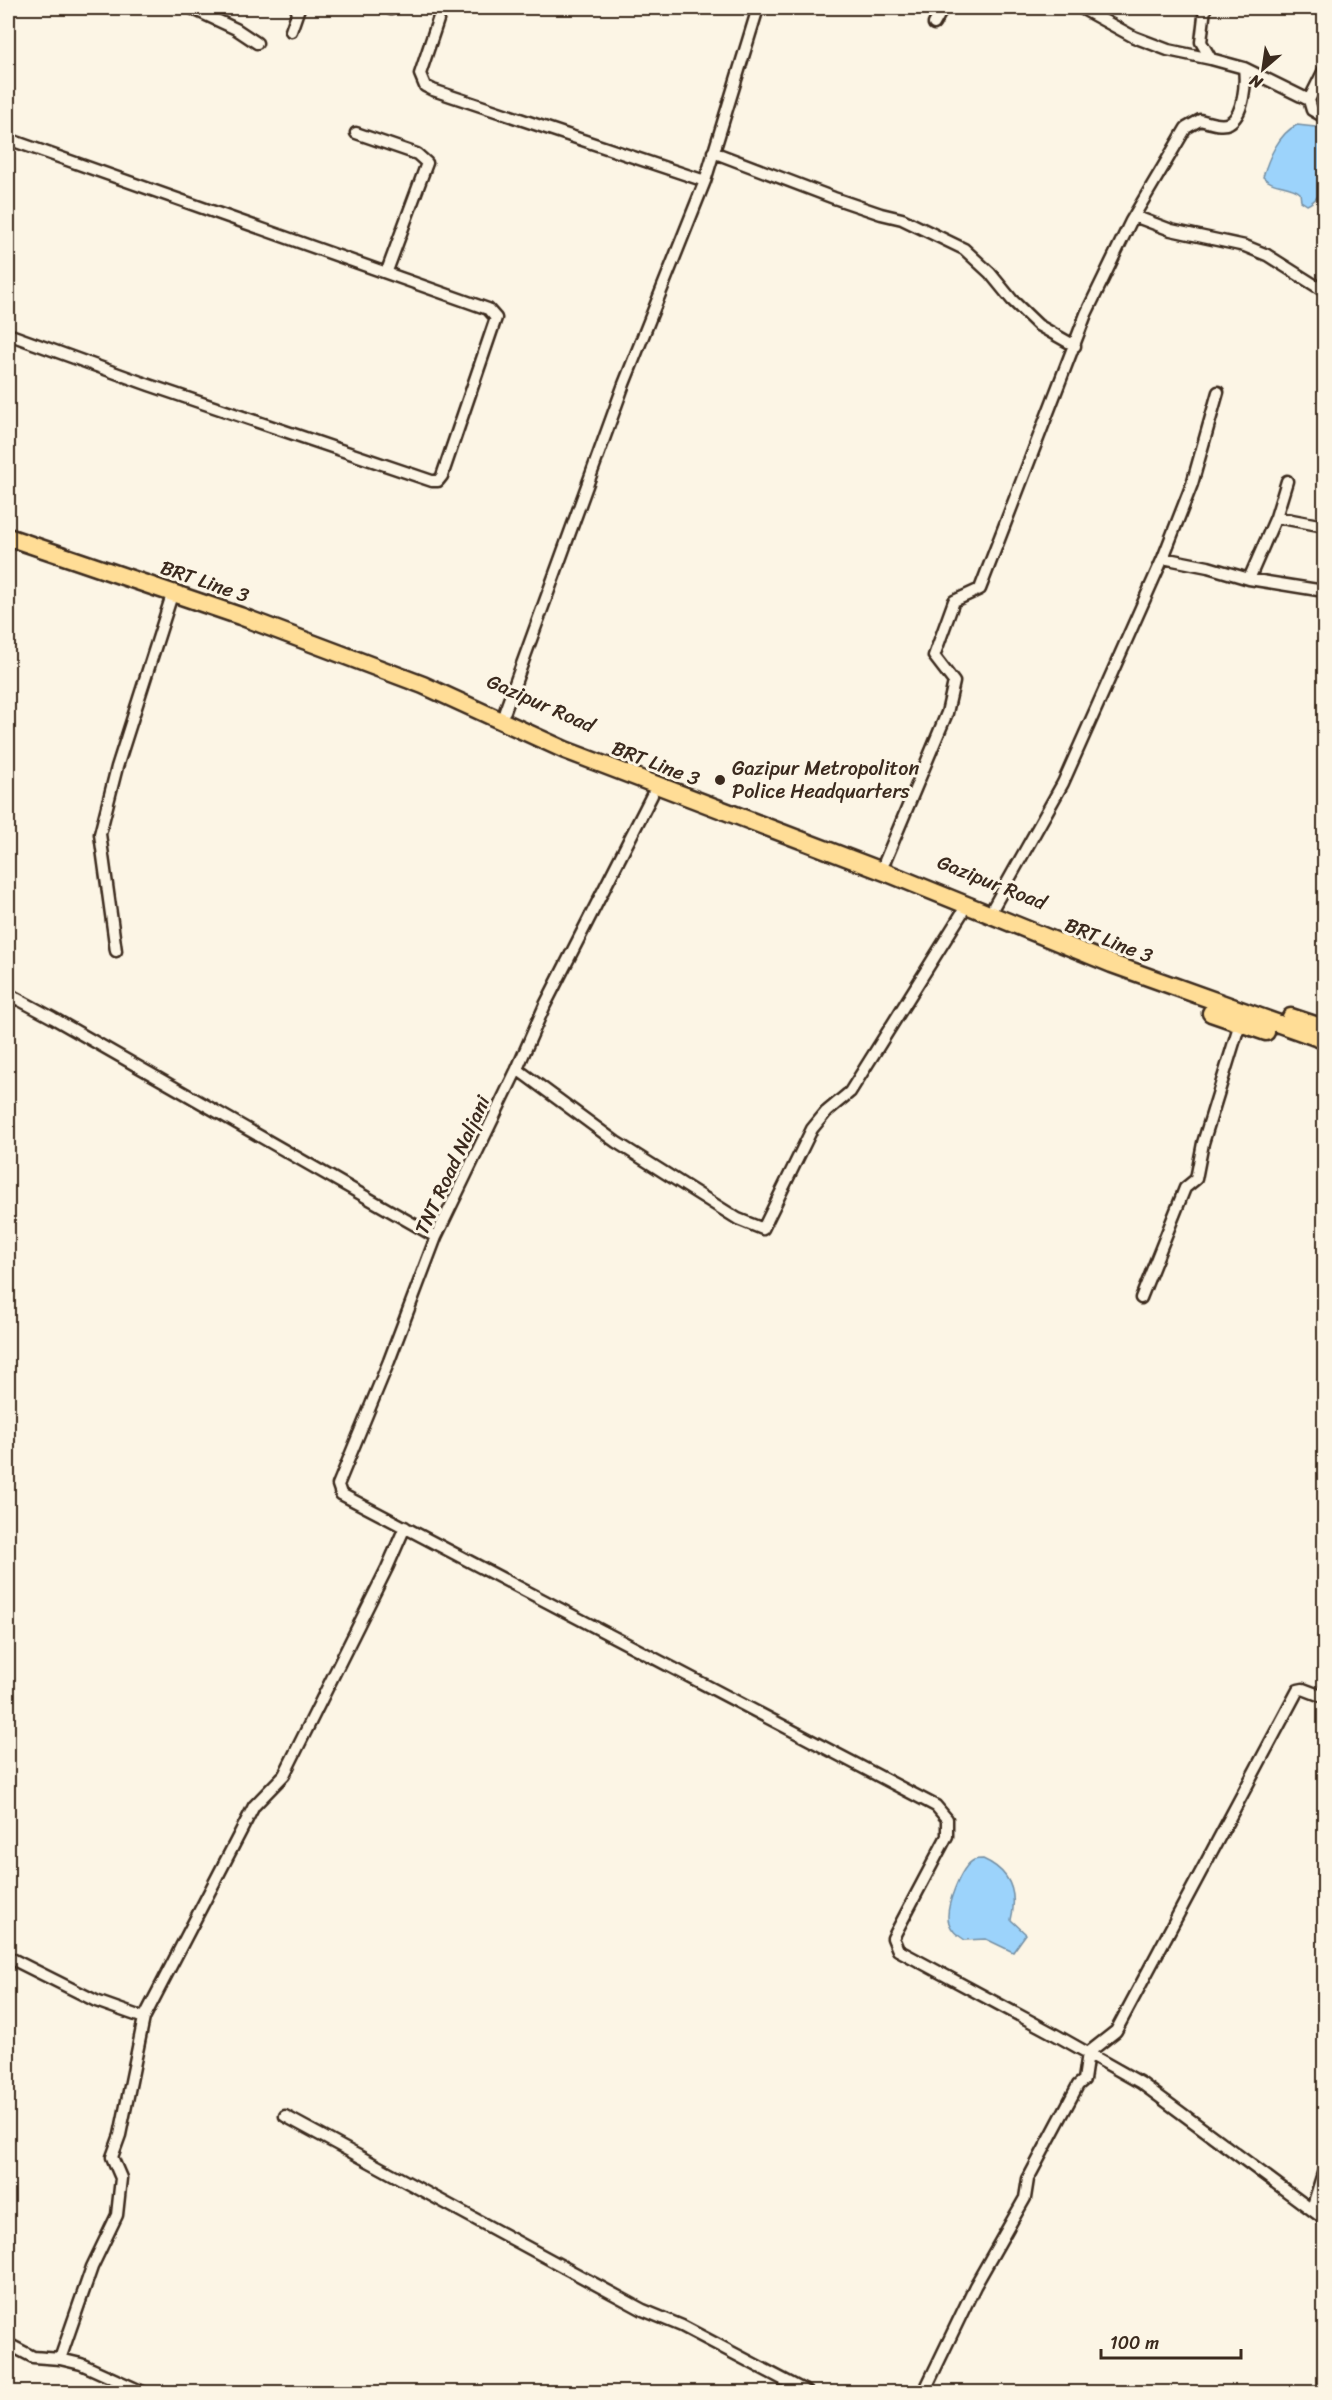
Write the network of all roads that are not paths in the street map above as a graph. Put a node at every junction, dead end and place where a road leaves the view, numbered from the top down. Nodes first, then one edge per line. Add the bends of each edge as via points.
1 (191, 8) edge
2 (299, 8) edge
3 (442, 8) edge
4 (758, 8) edge
5 (943, 8) edge
6 (1081, 8) edge
7 (1204, 8) edge
8 (934, 24) dead end
9 (291, 31) dead end
10 (257, 43) dead end
11 (1212, 58) junction
12 (1244, 68) junction
13 (1324, 70) edge
14 (1309, 100) junction
15 (1324, 117) edge
16 (356, 133) dead end
17 (8, 139) edge
18 (713, 152) junction
19 (705, 181) junction
20 (1134, 216) junction
21 (387, 271) junction
22 (1324, 291) edge
23 (8, 334) edge
24 (1075, 346) junction
25 (1218, 392) dead end
26 (1287, 481) dead end
27 (1276, 517) junction
28 (8, 525) edge
29 (1324, 526) edge
30 (8, 537) edge
31 (8, 548) edge
32 (1163, 558) junction
33 (1250, 579) junction
34 (1324, 591) edge
35 (170, 601) junction
36 (505, 711) junction
37 (652, 795) junction
38 (885, 861) junction
39 (994, 906) junction
40 (962, 913) junction
41 (116, 951) dead end
42 (8, 1004) edge
43 (1240, 1023) junction
44 (1324, 1028) edge
45 (1324, 1040) edge
46 (1324, 1050) edge
47 (517, 1069) junction
48 (436, 1238) junction
49 (1141, 1298) dead end
50 (405, 1527) junction
51 (1324, 1697) edge
52 (8, 1957) edge
53 (144, 2018) junction
54 (1088, 2053) junction
55 (285, 2116) dead end
56 (1324, 2170) edge
57 (1312, 2209) junction
58 (1324, 2219) edge
59 (8, 2344) edge
60 (60, 2359) junction
61 (143, 2392) edge
62 (807, 2392) edge
63 (924, 2392) edge

1 - 10 street
2 - 9 street
3 - 19 street via 420,74 425,86
4 - 18 street
5 - 8 street
6 - 11 street via 1148,43
7 - 11 street via 1202,42
11 - 12 street
12 - 14 street
12 - 20 street via 1246,89 1235,117 1230,123 1200,120 1186,128
13 - 14 street
14 - 15 street via 1312,110
16 - 21 street via 417,154 427,163
17 - 21 street
18 - 19 street
18 - 24 street via 902,219 964,249 1038,325
19 - 36 street via 624,384
20 - 22 street via 1171,230 1245,246 1267,255
20 - 24 street via 1086,314
21 - 23 street via 488,309 496,318 438,481
24 - 38 street via 980,589 954,601 934,656 954,682 947,713
25 - 32 street via 1192,484
26 - 27 street
27 - 29 street
27 - 33 street
28 - 36 main road, Gazipur Road via 263,614 426,676
30 - 45 main road, BRT Line 3 via 240,616 423,685 565,750 1112,964
31 - 35 main road, Gazipur Road
32 - 33 street
32 - 39 street via 1063,783
33 - 34 street
35 - 37 main road, Gazipur Road via 418,694 560,759
35 - 41 street via 100,834
36 - 38 main road, Gazipur Road via 568,740
37 - 40 main road, Gazipur Road
37 - 47 street, TNT Road Naljani via 545,1005
38 - 39 main road, Gazipur Road
39 - 44 main road, Gazipur Road via 1217,993
40 - 43 main road, Gazipur Road
40 - 47 street via 850,1092 812,1129 763,1229 738,1219 616,1142
42 - 48 street via 14,997 53,1018
43 - 46 main road, Gazipur Road
43 - 49 street via 1196,1179 1185,1188
47 - 48 street, TNT Road Naljani
48 - 50 street, TNT Road Naljani via 338,1485 341,1494
50 - 53 street via 284,1774 254,1806
50 - 54 street, TNT Road Naljani via 936,1806 947,1820 947,1836 893,1938 898,1950
51 - 54 street via 1298,1690 1116,2031
52 - 53 street via 96,2001
53 - 60 street via 112,2157 121,2178 117,2215 92,2267
54 - 57 street via 1141,2084
54 - 63 street via 1084,2080 1028,2179 1025,2198 975,2286
55 - 62 street via 644,2310
56 - 57 street
57 - 58 street
59 - 60 street via 33,2357
60 - 61 street via 81,2364

